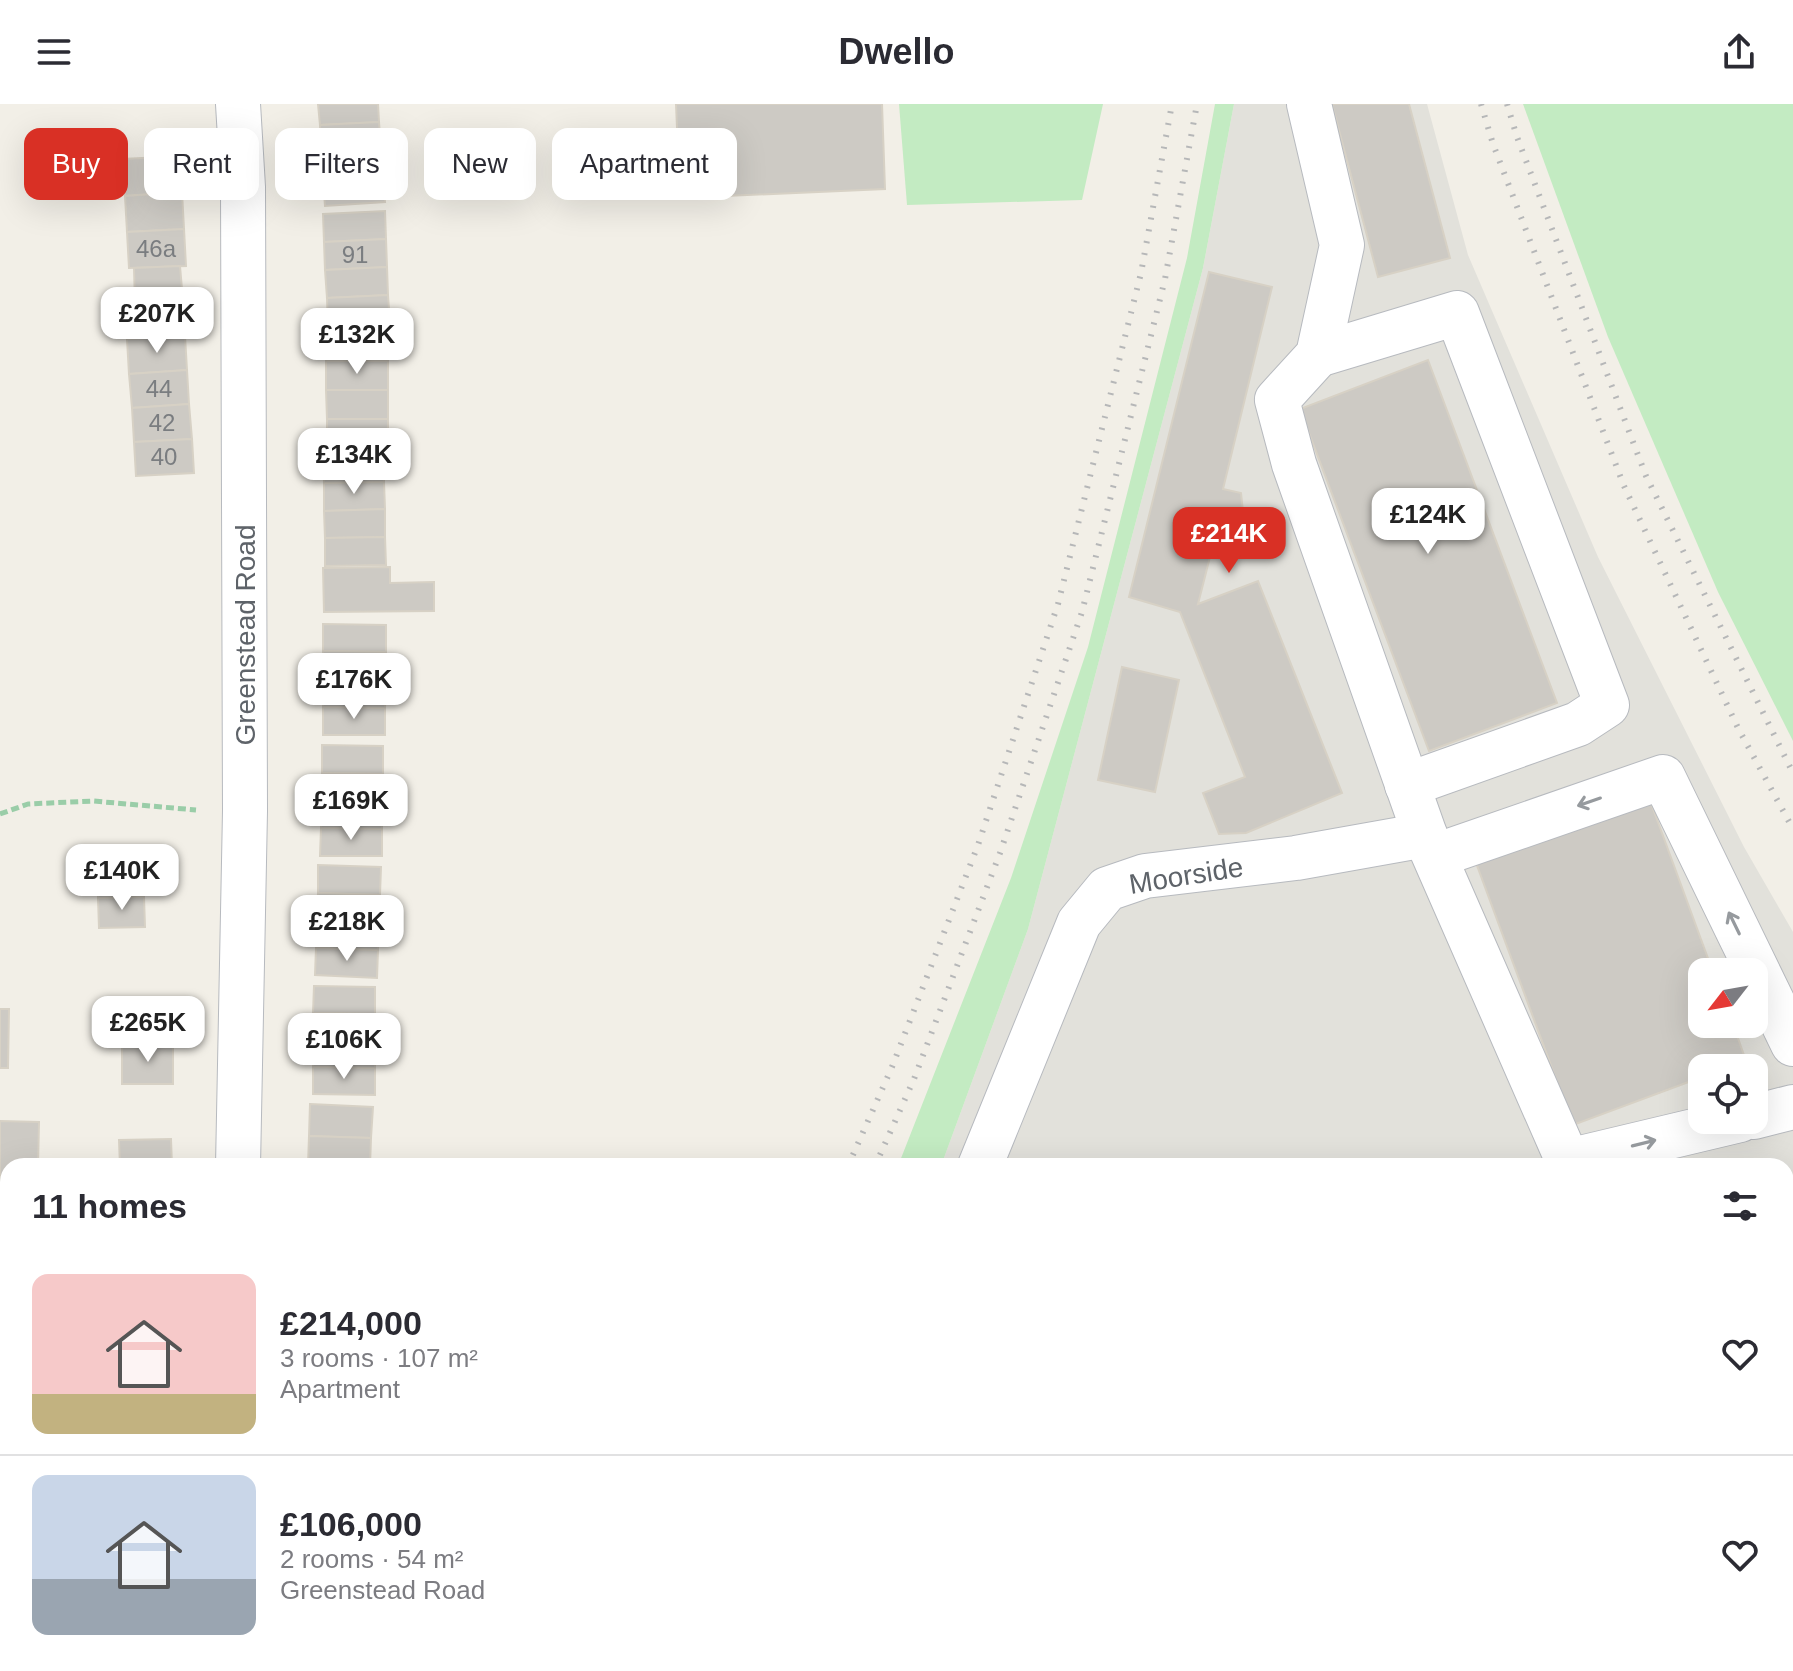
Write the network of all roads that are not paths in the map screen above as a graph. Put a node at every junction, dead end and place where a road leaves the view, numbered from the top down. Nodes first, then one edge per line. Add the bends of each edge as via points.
1 (238, 104) edge
2 (1309, 104) edge
3 (1318, 355) junction
4 (1407, 785) junction
5 (1430, 846) junction
6 (1793, 1044) edge
7 (1793, 1107) edge
8 (1768, 1113) edge
9 (1688, 1133) edge
10 (238, 1158) edge
11 (983, 1158) edge
12 (1566, 1158) edge
13 (1592, 1158) edge

1 - 10 street, Greenstead Road via 243,187 245,811
2 - 3 street via 1342,245
3 - 4 street via 1277,400 1294,464
3 - 4 street via 1457,313 1607,705 1578,724
4 - 5 street
6 -> 5 street, Moorside via 1663,777
5 - 11 street, Moorside via 1145,876 1107,889 1079,923
5 - 12 street
7 - 8 street
13 -> 9 street

